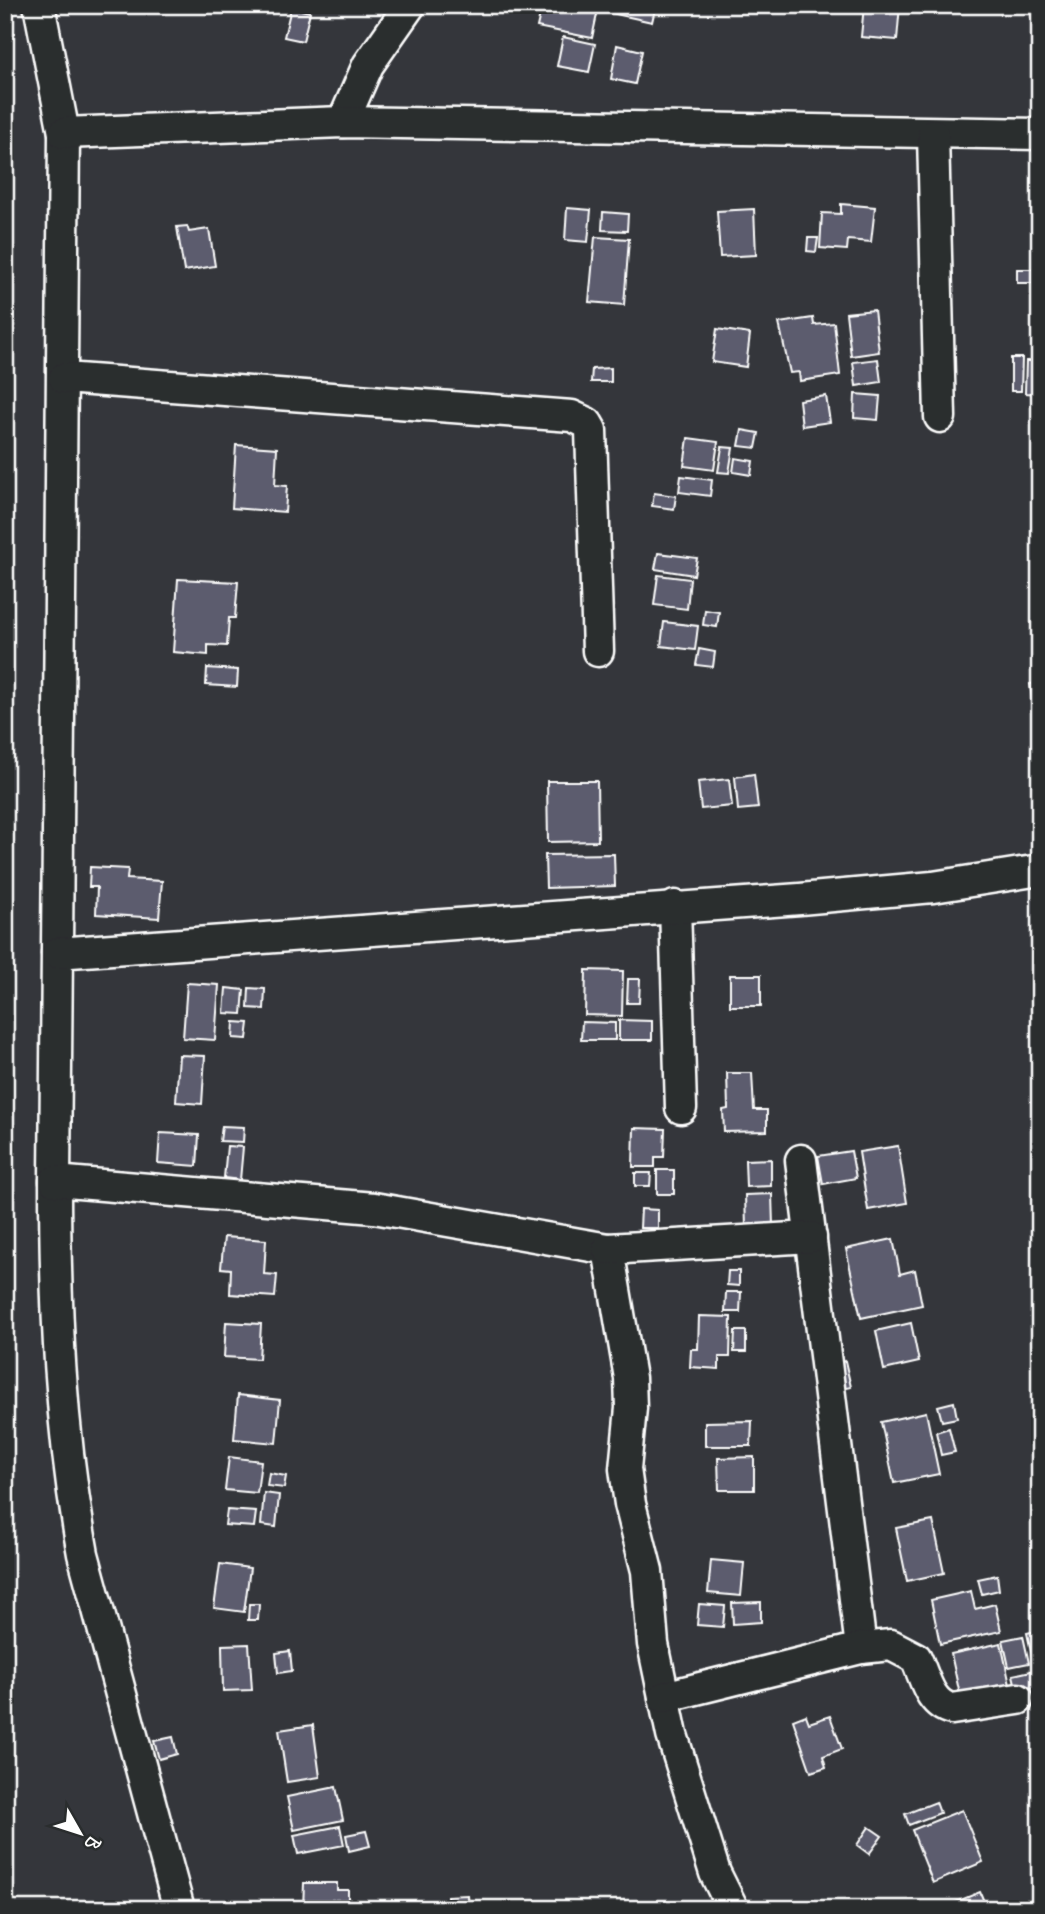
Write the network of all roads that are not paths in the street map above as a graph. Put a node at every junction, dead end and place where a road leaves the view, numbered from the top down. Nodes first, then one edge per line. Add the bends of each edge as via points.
1 (39, 5) edge
2 (410, 5) edge
3 (343, 122) junction
4 (64, 133) junction
5 (933, 134) junction
6 (1040, 134) edge
7 (64, 378) junction
8 (940, 417) dead end
9 (598, 652) dead end
10 (1040, 870) edge
11 (675, 906) junction
12 (57, 953) junction
13 (681, 1108) dead end
14 (802, 1160) dead end
15 (55, 1181) junction
16 (811, 1237) junction
17 (608, 1249) junction
18 (862, 1648) junction
19 (664, 1696) junction
20 (1018, 1699) dead end
21 (179, 1909) edge
22 (733, 1909) edge

1 - 4 street
2 - 3 street via 368,65
3 - 4 street
3 - 5 street
4 - 7 street
5 - 6 street
5 - 8 street
7 - 9 street via 582,419 591,430
7 - 12 street
10 - 11 street via 933,887
11 - 12 street
11 - 13 street
12 - 15 street
14 - 16 street
15 - 17 street via 374,1208
15 - 21 street via 57,1342 73,1500 106,1648
16 - 17 street
16 - 18 street
17 - 19 street via 630,1378 625,1469 647,1571 653,1644
18 - 19 street
18 - 20 street via 891,1645 916,1658 934,1700 942,1707
19 - 22 street via 703,1837

